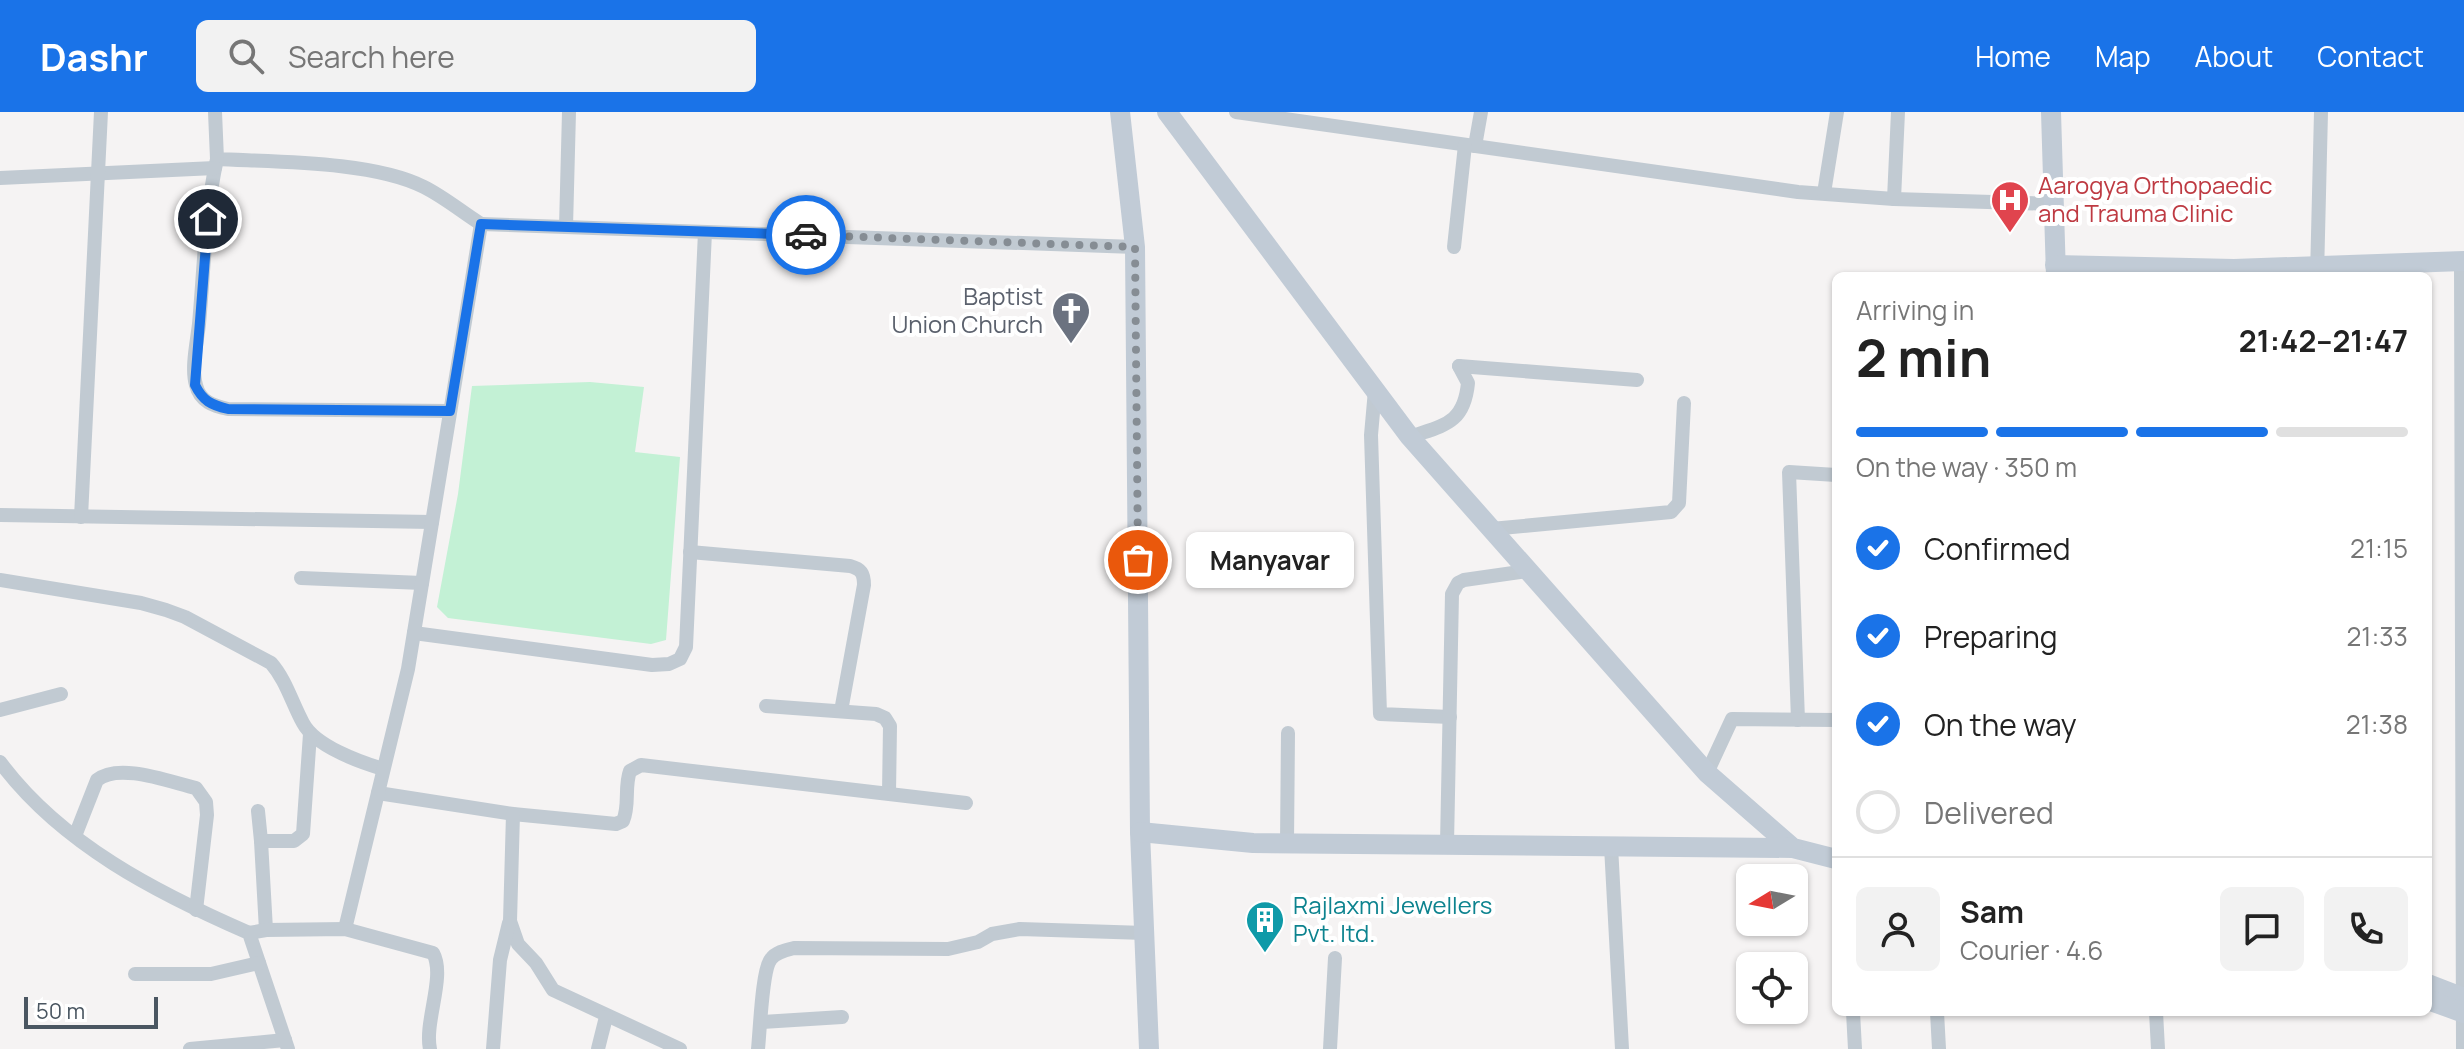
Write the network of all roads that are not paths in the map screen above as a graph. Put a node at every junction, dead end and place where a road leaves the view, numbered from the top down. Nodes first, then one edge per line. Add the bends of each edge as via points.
1 (101, 112) edge
2 (215, 112) edge
3 (569, 112) edge
4 (1120, 112) edge
5 (1167, 112) edge
6 (1236, 112) edge
7 (1481, 112) edge
8 (1837, 112) edge
9 (1898, 112) edge
10 (2051, 112) edge
11 (2321, 112) edge
12 (1470, 146) junction
13 (216, 164) junction
14 (98, 173) junction
15 (0, 178) edge
16 (1824, 193) junction
17 (1894, 199) junction
18 (2054, 204) junction
19 (481, 224) junction
20 (566, 227) junction
21 (705, 232) junction
22 (1135, 247) junction
23 (1454, 247) dead end
24 (2462, 261) edge
25 (2056, 270) edge
26 (2317, 271) edge
27 (1637, 380) dead end
28 (1375, 390) junction
29 (1684, 403) dead end
30 (450, 411) junction
31 (1410, 437) junction
32 (1832, 475) edge
33 (0, 515) edge
34 (81, 517) junction
35 (432, 522) junction
36 (1491, 529) junction
37 (690, 552) junction
38 (1527, 571) junction
39 (301, 578) dead end
40 (0, 580) edge
41 (422, 583) junction
42 (414, 633) junction
43 (61, 694) dead end
44 (766, 706) dead end
45 (0, 710) edge
46 (841, 711) junction
47 (1450, 717) junction
48 (1798, 720) junction
49 (1832, 720) edge
50 (1288, 733) dead end
51 (310, 734) junction
52 (0, 762) edge
53 (383, 769) junction
54 (1707, 773) junction
55 (378, 793) junction
56 (889, 793) junction
57 (966, 803) dead end
58 (258, 811) dead end
59 (513, 814) junction
60 (1140, 832) junction
61 (75, 836) junction
62 (261, 841) junction
63 (1287, 843) junction
64 (1447, 844) junction
65 (1611, 846) junction
66 (1793, 848) junction
67 (1832, 857) edge
68 (196, 910) junction
69 (510, 921) junction
70 (345, 929) junction
71 (266, 930) junction
72 (249, 933) junction
73 (1145, 933) junction
74 (1335, 958) dead end
75 (259, 963) junction
76 (135, 974) dead end
77 (2432, 986) edge
78 (2432, 1001) edge
79 (2463, 1005) edge
80 (1853, 1016) edge
81 (1937, 1016) edge
82 (2156, 1016) edge
83 (606, 1017) junction
84 (842, 1017) dead end
85 (762, 1022) junction
86 (287, 1045) edge
87 (190, 1049) edge
88 (430, 1049) edge
89 (493, 1049) edge
90 (598, 1049) edge
91 (680, 1049) edge
92 (758, 1049) edge
93 (1149, 1049) edge
94 (1330, 1049) edge
95 (1622, 1049) edge
96 (1855, 1049) edge
97 (1939, 1049) edge
98 (2158, 1049) edge
99 (2463, 1049) edge

1 - 14 street
2 - 13 street
3 - 20 street
4 - 22 main road
5 - 28 main road
6 - 12 street
7 - 12 street
8 - 16 street
9 - 17 street
10 - 18 main road
11 - 26 street
12 - 16 street
12 - 23 street
13 - 14 street
13 - 19 street via 363,169 423,187
13 - 30 street via 197,345 195,385 201,397 228,409
14 - 15 street
14 - 34 street
16 - 17 street
17 - 18 street
18 - 25 main road
19 - 20 street
19 - 30 street
20 - 21 street
21 - 22 street
21 - 37 street
22 - 60 main road
24 - 26 main road
24 - 79 street
25 - 26 main road
27 - 31 street via 1459,366 1468,383 1457,418
28 - 31 main road
28 - 47 street via 1371,435 1380,714
29 - 36 street via 1679,503 1671,512
30 - 35 street
31 - 36 main road
32 - 48 street via 1789,472
33 - 34 street
34 - 35 street
35 - 41 street
36 - 38 main road
37 - 42 street via 686,647 680,659 669,664
37 - 46 street via 859,569 864,585
38 - 47 street via 1464,580 1454,588
38 - 54 main road
39 - 41 street
40 - 51 street via 141,603 185,617 271,663
41 - 42 street
42 - 53 street
43 - 45 street
44 - 46 street
46 - 56 street via 876,714 890,726
47 - 64 street
48 - 49 street
48 - 54 street via 1732,719
50 - 63 street
51 - 53 street
51 - 62 street via 303,834 294,841
52 - 61 street via 43,811
53 - 55 street
54 - 66 main road
55 - 59 street
55 - 70 street
56 - 57 street
56 - 59 street via 641,765 630,771 626,815 616,824
58 - 62 street
59 - 69 street
60 - 63 main road
60 - 73 main road
61 - 68 street
61 - 68 street via 102,776 123,772 196,788 207,815
62 - 71 street
63 - 64 main road
64 - 65 main road
65 - 66 main road
65 - 95 street
66 - 67 main road
68 - 72 street
69 - 83 street via 518,944 548,986
69 - 89 street via 500,960
70 - 71 street
70 - 88 street via 433,953 437,965
71 - 72 street
72 - 75 street
73 - 85 street via 1020,929 948,949 794,948 769,960
73 - 93 main road
74 - 94 street
75 - 76 street via 211,974
75 - 86 street
77 - 79 main road
78 - 79 main road
79 - 99 street
80 - 96 street
81 - 97 street
82 - 98 street
83 - 90 street
83 - 91 street
84 - 85 street
85 - 92 street
86 - 87 street

